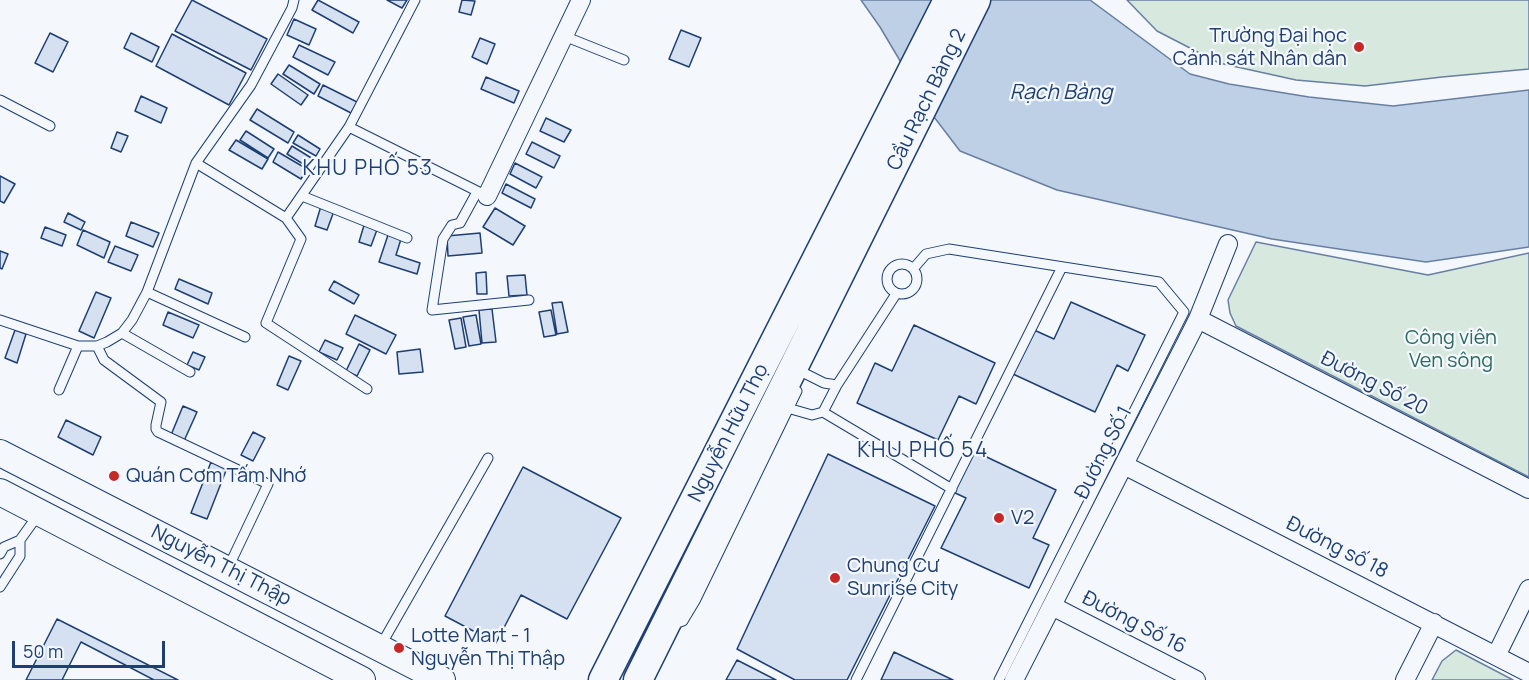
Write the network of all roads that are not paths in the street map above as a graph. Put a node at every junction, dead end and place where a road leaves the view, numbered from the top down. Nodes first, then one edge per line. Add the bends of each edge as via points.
1 (294, 0) edge
2 (415, 0) edge
3 (581, 0) edge
4 (948, 0) edge
5 (976, 0) edge
6 (564, 36) junction
7 (624, 60) dead end
8 (0, 100) edge
9 (50, 126) dead end
10 (349, 127) junction
11 (196, 163) junction
12 (866, 193) junction
13 (482, 194) junction
14 (302, 196) junction
15 (286, 218) junction
16 (407, 238) dead end
17 (1228, 243) dead end
18 (1062, 267) junction
19 (913, 269) junction
20 (147, 292) junction
21 (896, 294) junction
22 (529, 300) dead end
23 (0, 320) edge
24 (122, 333) junction
25 (1184, 333) junction
26 (245, 337) dead end
27 (97, 345) junction
28 (78, 346) junction
29 (800, 365) junction
30 (190, 372) dead end
31 (837, 385) junction
32 (367, 389) dead end
33 (59, 390) dead end
34 (783, 406) junction
35 (823, 412) junction
36 (0, 453) edge
37 (488, 458) dead end
38 (1124, 465) junction
39 (56, 481) junction
40 (952, 489) junction
41 (1529, 489) edge
42 (0, 492) edge
43 (39, 513) junction
44 (20, 540) junction
45 (0, 554) edge
46 (227, 569) junction
47 (0, 588) edge
48 (1529, 589) edge
49 (1052, 606) junction
50 (1434, 623) junction
51 (380, 648) junction
52 (1496, 656) junction
53 (1529, 672) edge
54 (362, 680) edge
55 (442, 680) edge
56 (603, 680) edge
57 (638, 680) edge
58 (856, 680) edge
59 (999, 680) edge
60 (1014, 680) edge
61 (1196, 680) edge
62 (1405, 680) edge

1 - 11 lane via 251,85
2 - 10 lane
3 - 6 street
4 - 12 main road, Cầu Rạch Bàng 2
5 - 12 main road, Cầu Rạch Bàng 2
6 - 7 lane
6 - 13 street
8 - 9 lane
10 - 13 lane
10 - 14 lane
11 - 15 lane
11 - 20 lane
12 - 29 main road, Nguyễn Hữu Thọ
12 - 56 main road, Nguyễn Hữu Thọ
13 - 22 lane via 443,239 432,310
14 - 15 lane
14 - 16 lane
15 - 32 lane via 301,239 266,323
17 - 25 street, Đường Số 1
18 - 19 lane via 949,249 926,254
18 - 25 lane via 1159,282 1184,312
18 - 40 lane
19 - 21 lane via 917,275 914,290
19 - 21 lane via 899,264 887,273 888,286
20 - 24 lane
20 - 26 lane
21 - 31 lane
23 - 28 lane
24 - 27 lane
24 - 30 lane
25 - 38 street, Đường Số 1
25 - 41 street, Đường Số 20
25 - 59 lane
27 - 28 lane
27 - 46 lane via 104,360 160,401 158,432 268,484
28 - 33 lane
29 - 31 lane via 824,383
29 - 34 main road, Nguyễn Hữu Thọ
31 - 35 lane
34 - 35 lane via 812,415
34 - 57 main road, Nguyễn Hữu Thọ
35 - 40 lane
36 - 39 main road, Nguyễn Thị Thập
37 - 51 lane
38 - 49 street, Đường Số 1
38 - 50 street, Đường số 18
39 - 43 main road
39 - 46 main road, Nguyễn Thị Thập
40 - 58 lane
42 - 43 main road, Nguyễn Thị Thập
43 - 44 lane
43 - 54 main road, Nguyễn Thị Thập
44 - 45 lane via 4,547
44 - 47 lane via 20,556
46 - 51 main road, Nguyễn Thị Thập
48 - 52 street
49 - 60 street, Đường Số 1
49 - 61 street, Đường Số 16
50 - 52 street, Đường số 18
50 - 62 street
51 - 55 main road, Nguyễn Thị Thập
52 - 53 street, Đường số 18

